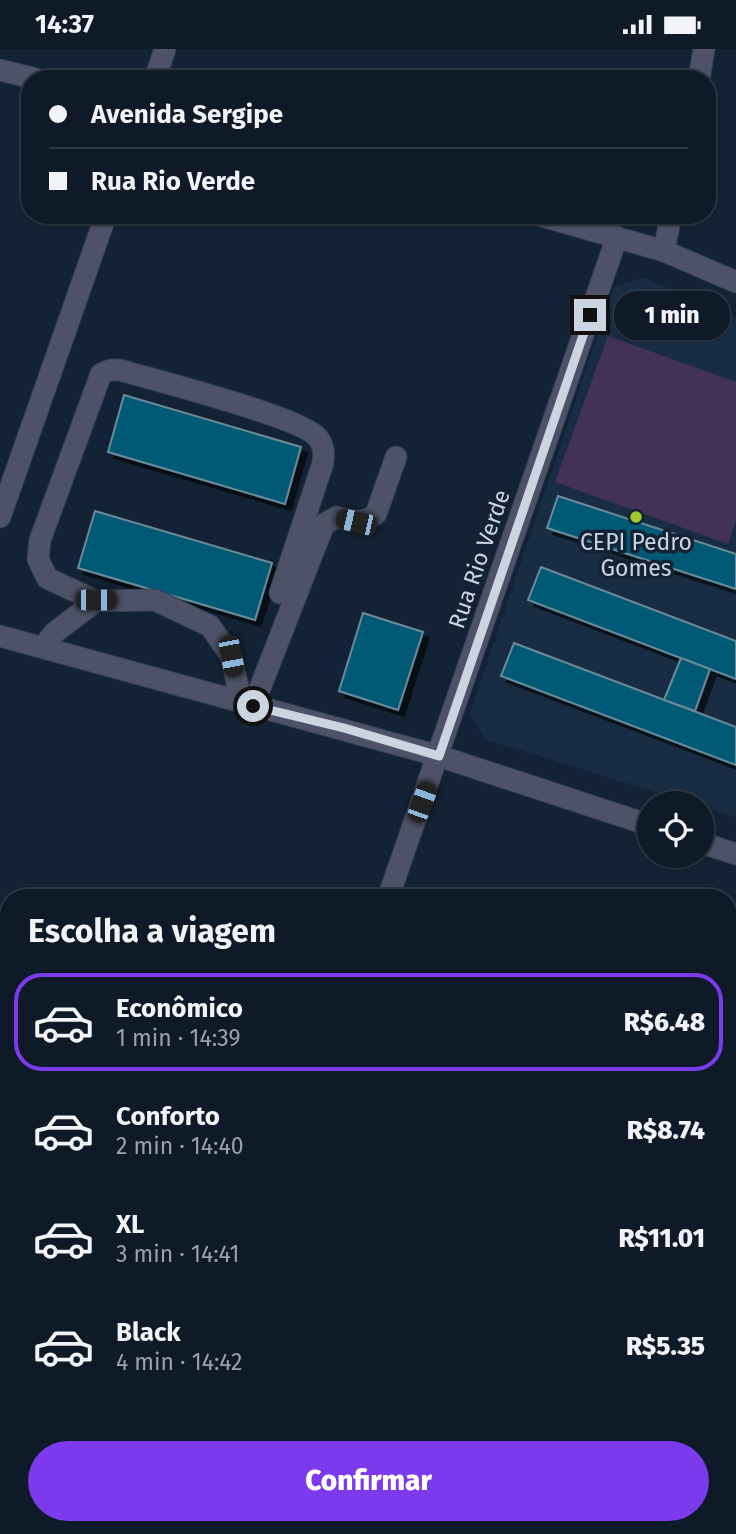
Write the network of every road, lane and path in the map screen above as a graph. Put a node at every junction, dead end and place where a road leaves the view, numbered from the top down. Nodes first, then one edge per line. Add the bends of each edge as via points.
1 (165, 49) edge
2 (704, 49) edge
3 (0, 70) edge
4 (158, 70) edge
5 (700, 70) edge
6 (21, 75) edge
7 (103, 224) edge
8 (570, 224) edge
9 (669, 224) edge
10 (617, 237) junction
11 (664, 251) junction
12 (736, 282) edge
13 (397, 457) dead end
14 (0, 517) edge
15 (280, 593) dead end
16 (96, 600) junction
17 (0, 636) edge
18 (43, 647) junction
19 (247, 704) junction
20 (439, 756) junction
21 (637, 821) edge
22 (714, 847) edge
23 (736, 854) edge
24 (391, 889) edge

1 - 4 street
2 - 5 street
3 - 6 street
7 - 14 street
8 - 10 street
9 - 11 street
10 - 11 street
10 - 20 street, Rua Rio Verde
11 - 12 street
13 - 19 street via 376,514 356,522 337,517 324,524
15 - 16 street via 323,463 324,449 316,435 287,420 110,370 100,374 40,540 38,559 47,578
16 - 18 street
16 - 19 street via 155,600 209,626 231,656
17 - 18 street
18 - 19 street
19 - 20 street
20 - 21 street
20 - 24 street, Rua Rio Verde
22 - 23 street

